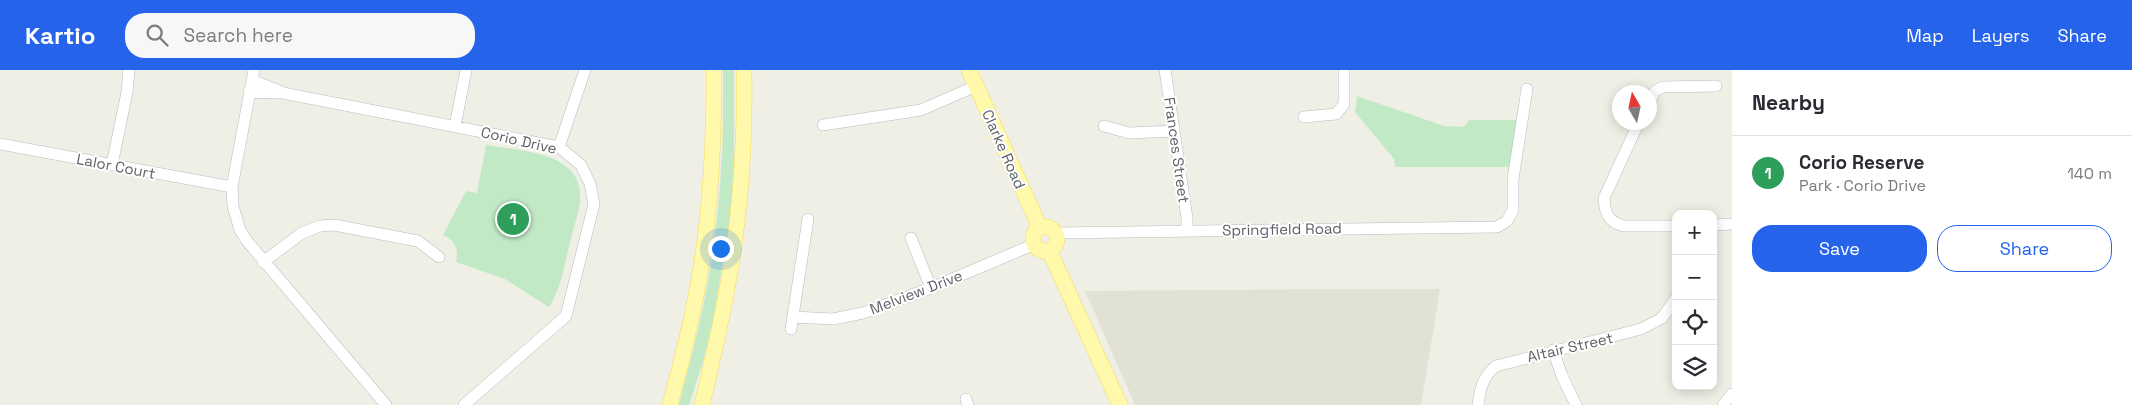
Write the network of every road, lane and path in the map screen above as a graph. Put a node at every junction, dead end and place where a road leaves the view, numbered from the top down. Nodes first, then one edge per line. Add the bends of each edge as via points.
1 (129, 70) edge
2 (466, 70) edge
3 (584, 70) edge
4 (714, 70) edge
5 (744, 70) edge
6 (969, 70) edge
7 (1165, 70) edge
8 (1344, 70) edge
9 (253, 75) edge
10 (976, 86) junction
11 (1716, 86) dead end
12 (1527, 89) dead end
13 (1657, 90) edge
14 (249, 92) junction
15 (283, 93) junction
16 (1304, 117) dead end
17 (455, 126) junction
18 (823, 126) dead end
19 (1104, 126) dead end
20 (1636, 130) edge
21 (1174, 132) junction
22 (0, 144) edge
23 (560, 147) junction
24 (112, 165) junction
25 (232, 187) junction
26 (808, 219) dead end
27 (1717, 225) edge
28 (1732, 225) edge
29 (1672, 226) edge
30 (1040, 228) junction
31 (1187, 230) junction
32 (1056, 233) junction
33 (912, 238) dead end
34 (1035, 244) junction
35 (1049, 250) junction
36 (439, 256) dead end
37 (264, 262) junction
38 (931, 288) junction
39 (1675, 300) edge
40 (793, 318) junction
41 (791, 329) dead end
42 (1554, 350) junction
43 (1732, 394) edge
44 (386, 405) edge
45 (464, 405) edge
46 (670, 405) edge
47 (702, 405) edge
48 (1120, 405) edge
49 (1478, 405) edge
50 (1576, 405) edge
51 (1723, 405) edge

1 - 24 street
2 - 17 street
3 - 23 street
4 - 46 main road via 711,185 704,252
5 - 47 main road via 743,149 737,223 726,296
6 - 10 main road, Clarke Road
7 - 21 street, Frances Street
8 - 16 street via 1344,104 1336,114
9 - 14 street, Corio Drive
9 - 15 street, Corio Drive
10 - 18 street via 921,110
10 - 30 main road, Clarke Road
11 - 13 street via 1663,87
12 - 31 street, Springfield Road via 1513,178 1513,210 1507,222 1497,227
14 - 15 street, Corio Drive
14 - 25 street, Corio Drive
15 - 17 street, Corio Drive
17 - 23 street, Corio Drive
19 - 21 street via 1129,133
20 - 29 street via 1604,198 1604,211 1616,224 1624,226
21 - 31 street, Frances Street
22 - 24 street, Lalor Court
23 - 45 street, Corio Drive via 581,165 590,184 594,204 566,316
24 - 25 street, Lalor Court
25 - 37 street, Corio Drive via 240,230
26 - 40 street
27 - 28 street
30 - 32 main road via 1048,227
30 - 34 main road via 1034,234
31 - 32 street, Springfield Road
32 - 35 main road via 1057,242
33 - 38 street
34 - 35 main road via 1041,250
34 - 38 street, Melview Drive
35 - 48 main road
36 - 37 street via 418,242 334,225 302,233
37 - 44 street, Corio Drive
38 - 40 street, Melview Drive via 863,313 833,318
39 - 42 street, Altair Street via 1666,314 1648,326
40 - 41 street
42 - 49 street, Altair Street via 1496,366 1482,384
42 - 50 street
43 - 51 street

